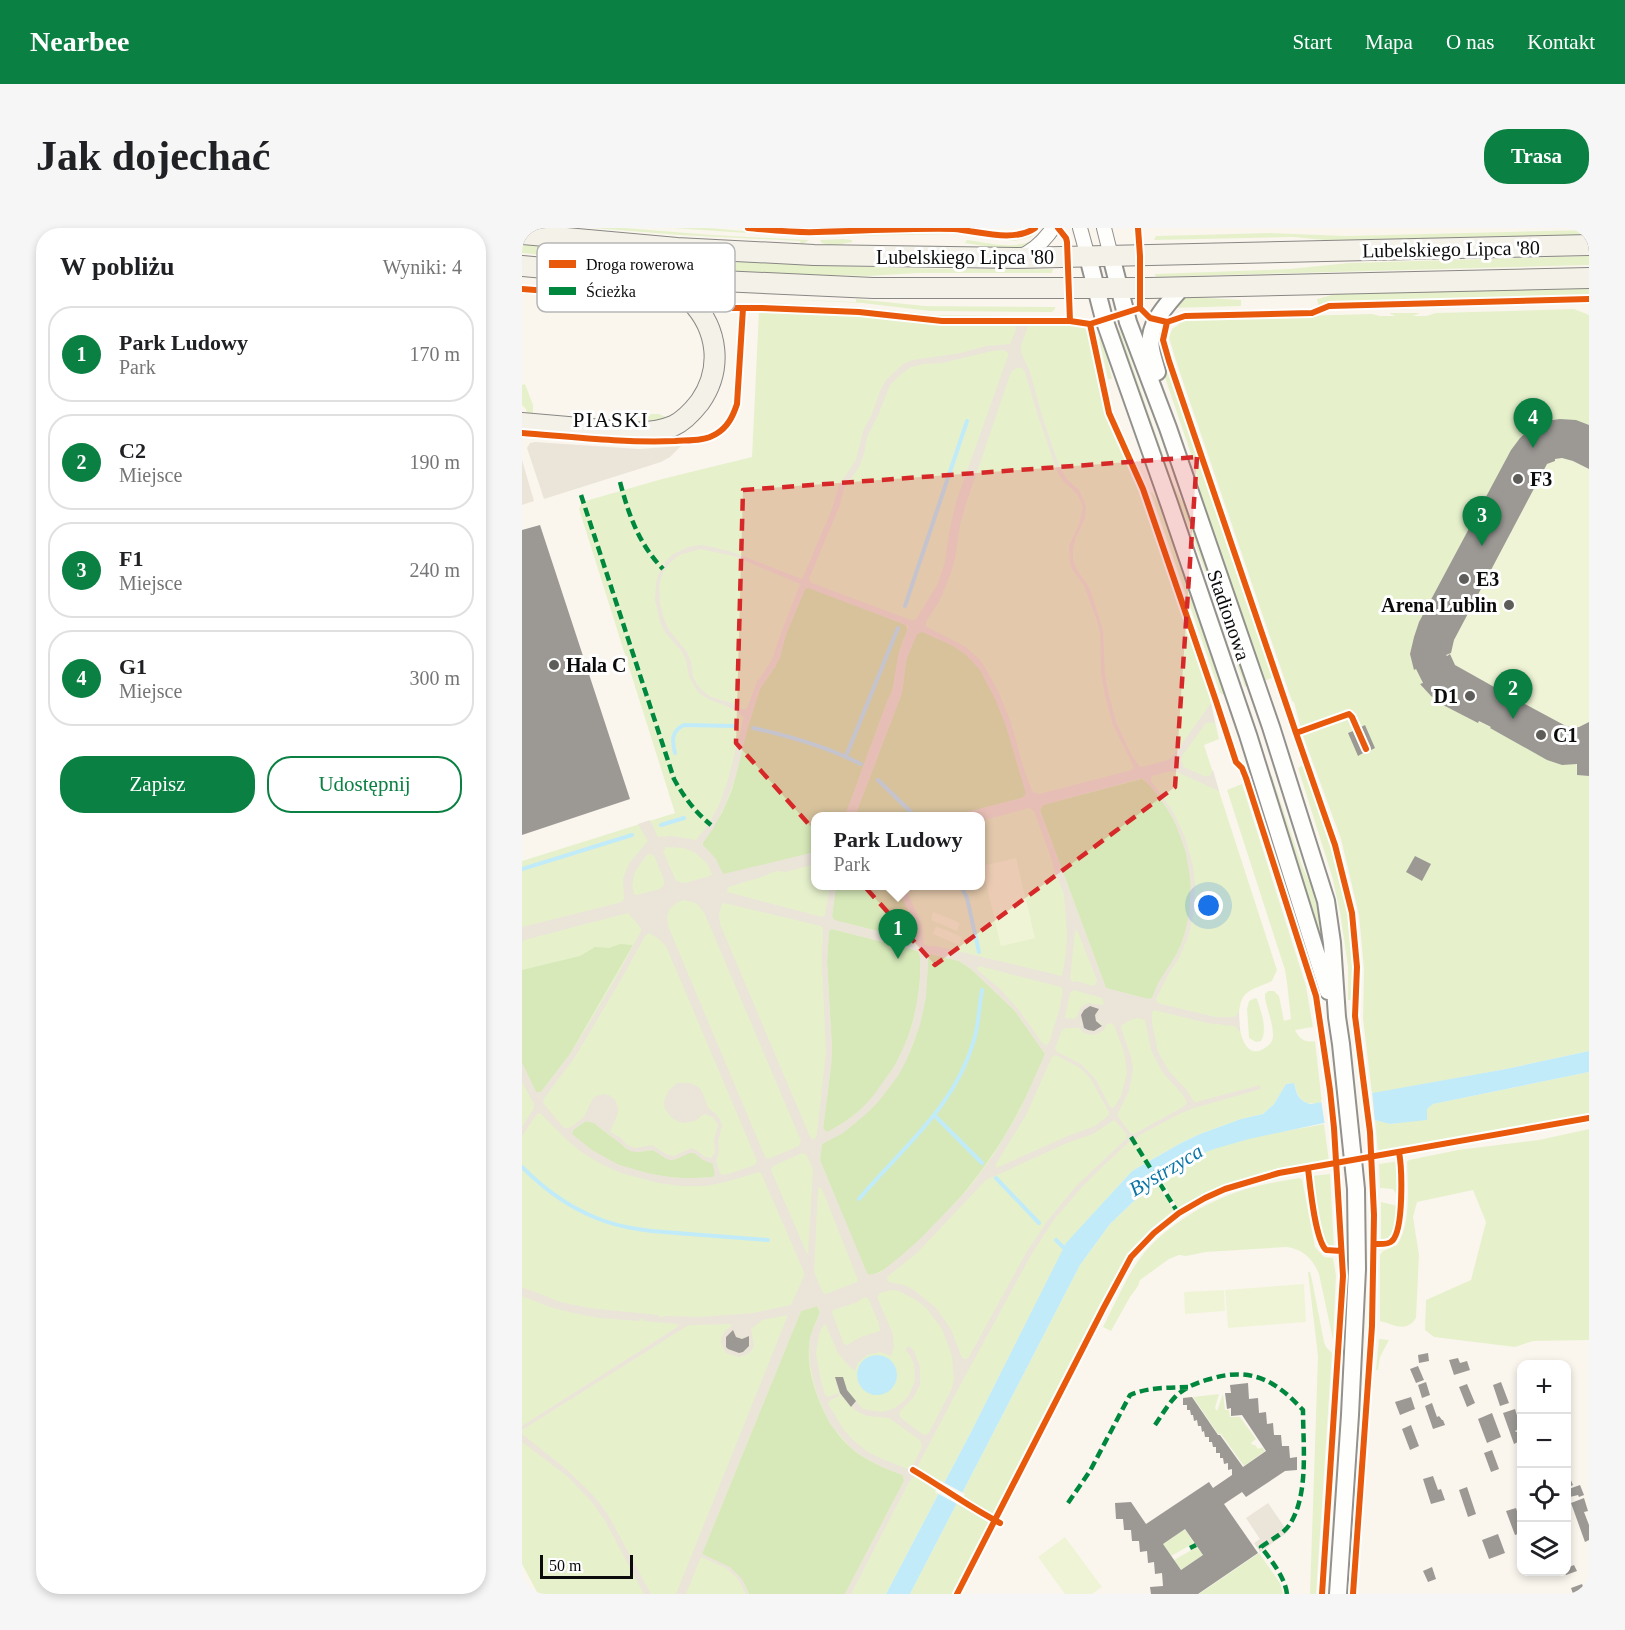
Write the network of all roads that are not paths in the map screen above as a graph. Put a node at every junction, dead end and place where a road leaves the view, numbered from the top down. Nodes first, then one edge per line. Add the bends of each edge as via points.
1 (1053, 228) edge
2 (1080, 228) edge
3 (1104, 228) edge
4 (522, 234) edge
5 (622, 243) edge
6 (1589, 245) edge
7 (735, 251) edge
8 (1111, 256) junction
9 (1088, 257) junction
10 (1017, 258) junction
11 (522, 266) edge
12 (537, 267) edge
13 (1589, 278) edge
14 (735, 282) edge
15 (1119, 287) junction
16 (1182, 287) junction
17 (1096, 288) junction
18 (699, 312) edge
19 (522, 423) edge
20 (1168, 429) junction
21 (1337, 1017) junction
22 (1338, 1594) edge

1 - 10 street via 1043,242
2 - 9 street, Stadionowa
3 - 8 street, Stadionowa
4 - 5 main road, Lubelskiego Lipca '80
6 - 8 main road, Lubelskiego Lipca '80
7 - 10 main road, Lubelskiego Lipca '80
8 - 9 main road, Lubelskiego Lipca '80
8 - 15 street, Stadionowa
9 - 10 main road, Lubelskiego Lipca '80
9 - 17 street, Stadionowa
11 - 12 main road, Lubelskiego Lipca '80
13 - 16 main road, Lubelskiego Lipca '80
14 - 17 main road, Lubelskiego Lipca '80 via 873,288
15 - 16 main road, Lubelskiego Lipca '80
15 - 17 main road, Lubelskiego Lipca '80
15 - 20 street, Stadionowa
16 - 20 street, Stadionowa via 1156,320 1150,339
17 - 21 street, Stadionowa via 1248,735
18 - 19 main road via 712,333 714,370 698,405 674,425 626,432
20 - 21 street, Stadionowa via 1326,901
21 - 22 street, Stadionowa via 1356,1189 1357,1281

